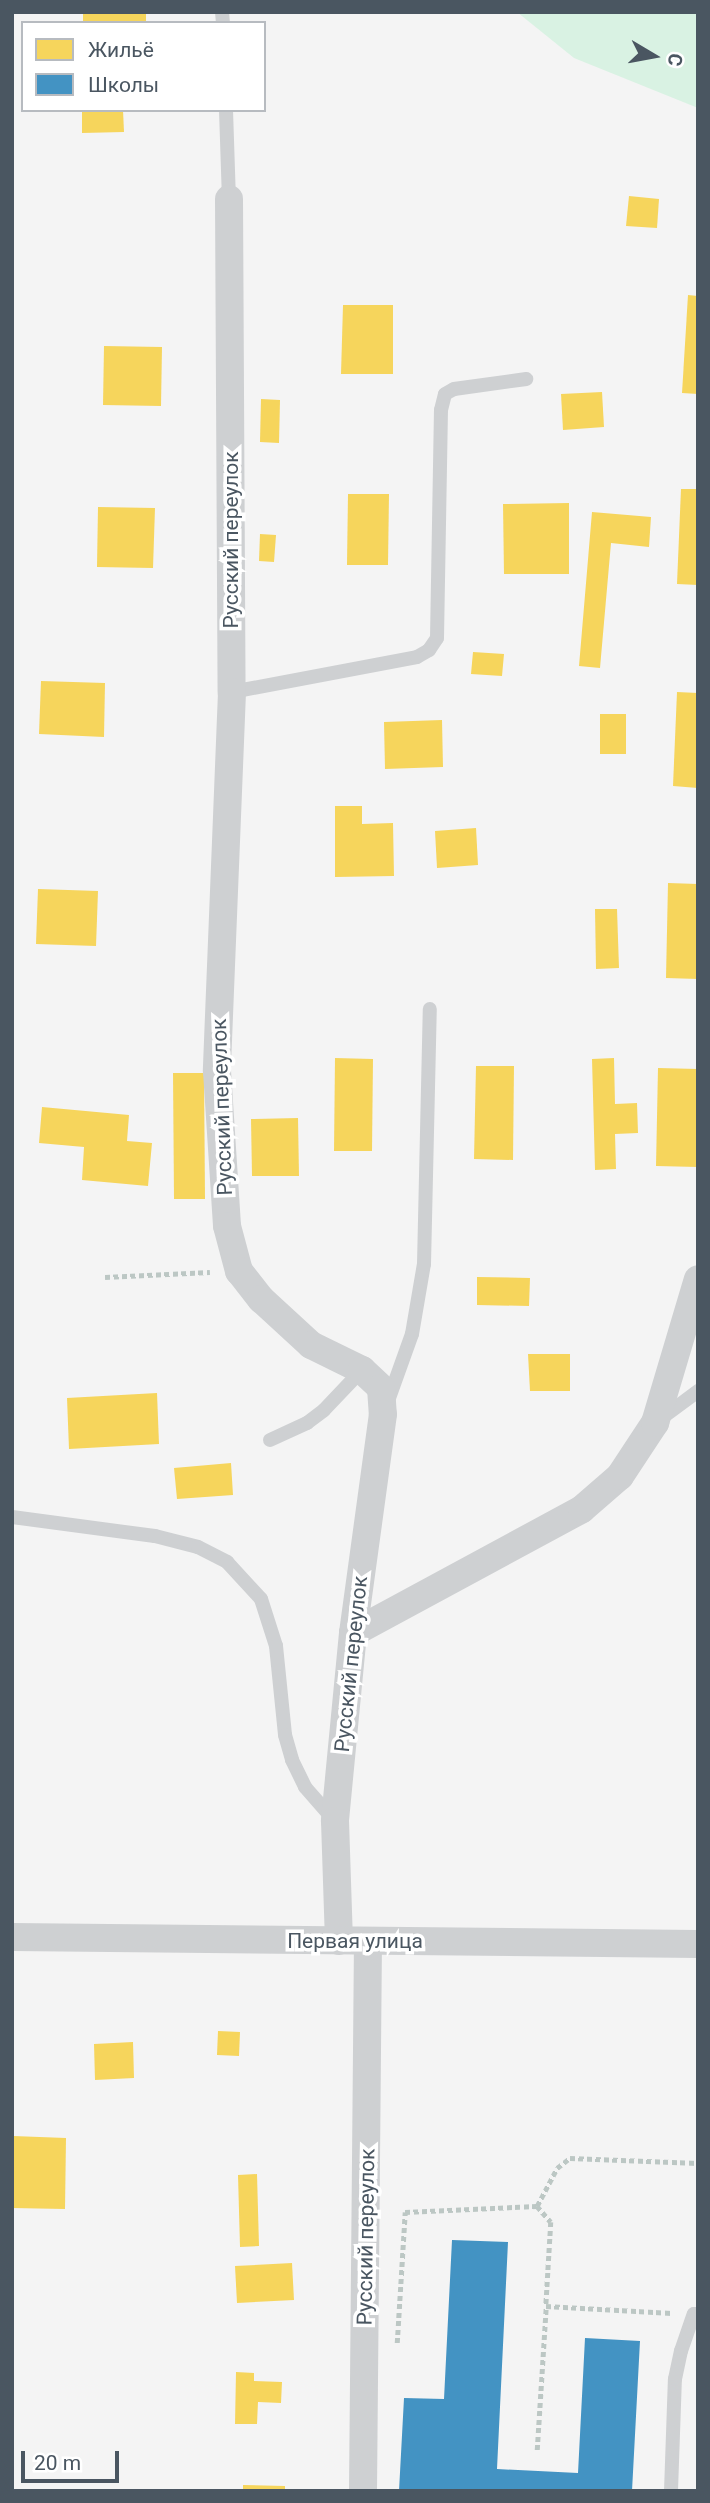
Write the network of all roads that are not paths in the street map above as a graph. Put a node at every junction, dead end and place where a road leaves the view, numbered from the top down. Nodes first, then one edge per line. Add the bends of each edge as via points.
1 (226, 112) edge
2 (229, 199) joint
3 (526, 379) dead end
4 (232, 692) junction
5 (430, 1009) dead end
6 (698, 1279) edge
7 (362, 1370) junction
8 (698, 1391) edge
9 (383, 1414) junction
10 (655, 1423) junction
11 (270, 1440) dead end
12 (12, 1517) edge
13 (353, 1633) junction
14 (335, 1821) junction
15 (12, 1937) edge
16 (339, 1941) junction
17 (368, 1941) junction
18 (698, 1944) edge
19 (696, 2314) edge
20 (363, 2491) edge
21 (671, 2491) edge

1 - 2 lane
2 - 4 street, Русский переулок
3 - 4 lane via 445,394 437,638 429,650 418,657
4 - 7 street, Русский переулок via 217,1071 228,1226 239,1271 261,1299 311,1345
5 - 9 lane via 424,1265 412,1334
6 - 10 street
7 - 9 street, Русский переулок via 381,1388
7 - 11 lane via 307,1423
8 - 10 lane
9 - 13 street, Русский переулок
10 - 13 street via 620,1476 582,1509
12 - 14 lane via 155,1536 198,1547 227,1562 261,1599 276,1646 292,1760 305,1787
13 - 14 street, Русский переулок
14 - 16 street, Русский переулок
15 - 16 street, Первая улица
16 - 17 street, Первая улица
17 - 18 street, Первая улица
17 - 20 street, Русский переулок
19 - 21 lane via 675,2379

